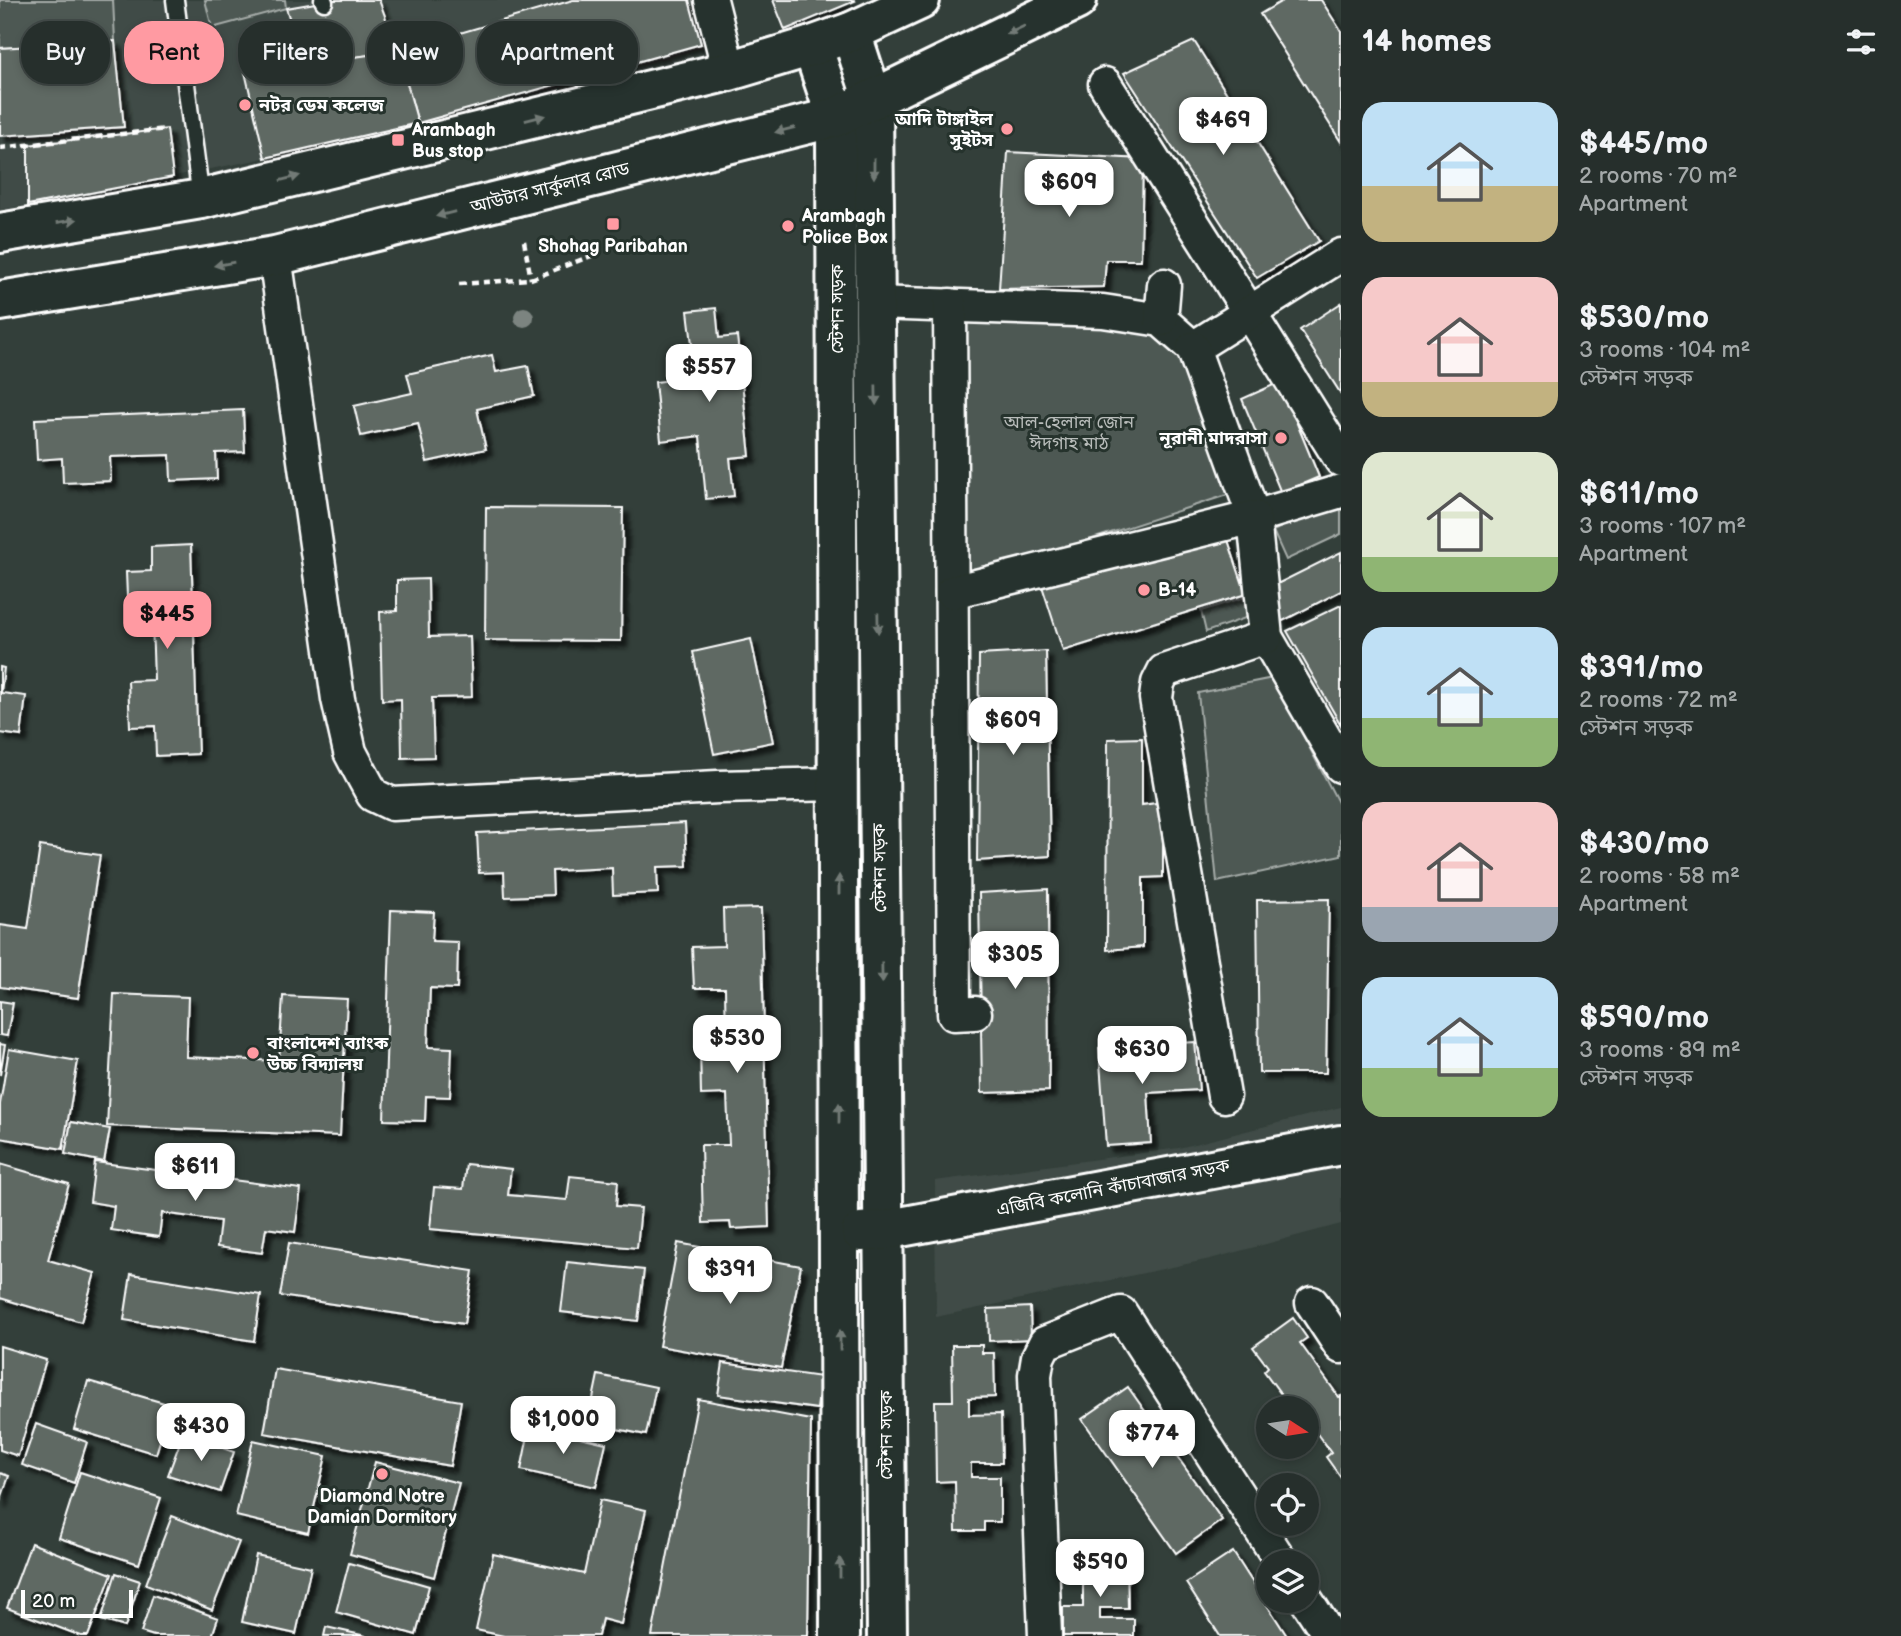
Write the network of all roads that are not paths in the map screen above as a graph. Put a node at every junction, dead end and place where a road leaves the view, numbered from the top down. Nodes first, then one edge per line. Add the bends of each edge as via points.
1 (175, 0) edge
2 (711, 0) edge
3 (920, 0) edge
4 (1077, 0) edge
5 (851, 32) junction
6 (812, 46) junction
7 (729, 71) junction
8 (1105, 84) dead end
9 (873, 100) junction
10 (836, 117) junction
11 (201, 199) junction
12 (0, 233) edge
13 (1341, 255) edge
14 (275, 256) junction
15 (1164, 285) dead end
16 (0, 302) edge
17 (875, 303) junction
18 (950, 305) junction
19 (1248, 313) junction
20 (1161, 320) junction
21 (1193, 348) junction
22 (1341, 460) edge
23 (1341, 491) edge
24 (1254, 517) junction
25 (952, 592) junction
26 (1266, 637) junction
27 (1341, 766) edge
28 (838, 785) junction
29 (975, 1013) dead end
30 (1224, 1096) dead end
31 (1341, 1145) edge
32 (884, 1230) junction
33 (839, 1233) junction
34 (1312, 1303) dead end
35 (1341, 1347) edge
36 (1274, 1550) edge
37 (1315, 1613) edge
38 (840, 1636) edge
39 (887, 1636) edge
40 (1045, 1636) edge
41 (1329, 1636) edge

1 - 11 lane
2 - 7 street
3 - 5 main road
4 -> 9 main road, আউটার সার্কুলার রোড
5 - 6 main road
5 - 9 main road, স্টেশন সড়ক
6 - 7 main road
6 - 10 main road, স্টেশন সড়ক
11 -> 7 main road
8 - 19 street via 1143,127 1217,243
9 - 10 main road, আউটার সার্কুলার রোড
9 -> 17 main road, স্টেশন সড়ক
10 -> 14 main road, আউটার সার্কুলার রোড
10 - 28 main road, স্টেশন সড়ক
12 -> 11 main road
13 - 19 street
14 -> 16 main road, আউটার সার্কুলার রোড
14 - 28 street via 338,699 350,752 373,795 392,804
15 - 20 street
17 - 18 street
17 -> 32 main road, স্টেশন সড়ক
18 - 20 street via 1103,311
18 - 25 street
19 - 21 street
19 - 22 street via 1314,390
20 - 21 street
21 - 24 street
23 - 24 street
24 - 25 street
24 - 26 street
25 - 29 street via 961,742 954,1014
26 - 27 street
26 - 30 street via 1164,671 1156,698
33 -> 28 main road, স্টেশন সড়ক
31 - 32 main road, এজিবি কলোনি কাঁচাবাজার সড়ক
32 - 33 main road, এজিবি কলোনি কাঁচাবাজার সড়ক
32 - 39 main road, স্টেশন সড়ক
38 -> 33 main road, স্টেশন সড়ক
34 - 35 street
36 - 40 street via 1121,1313 1045,1343 1038,1357
37 - 41 street

